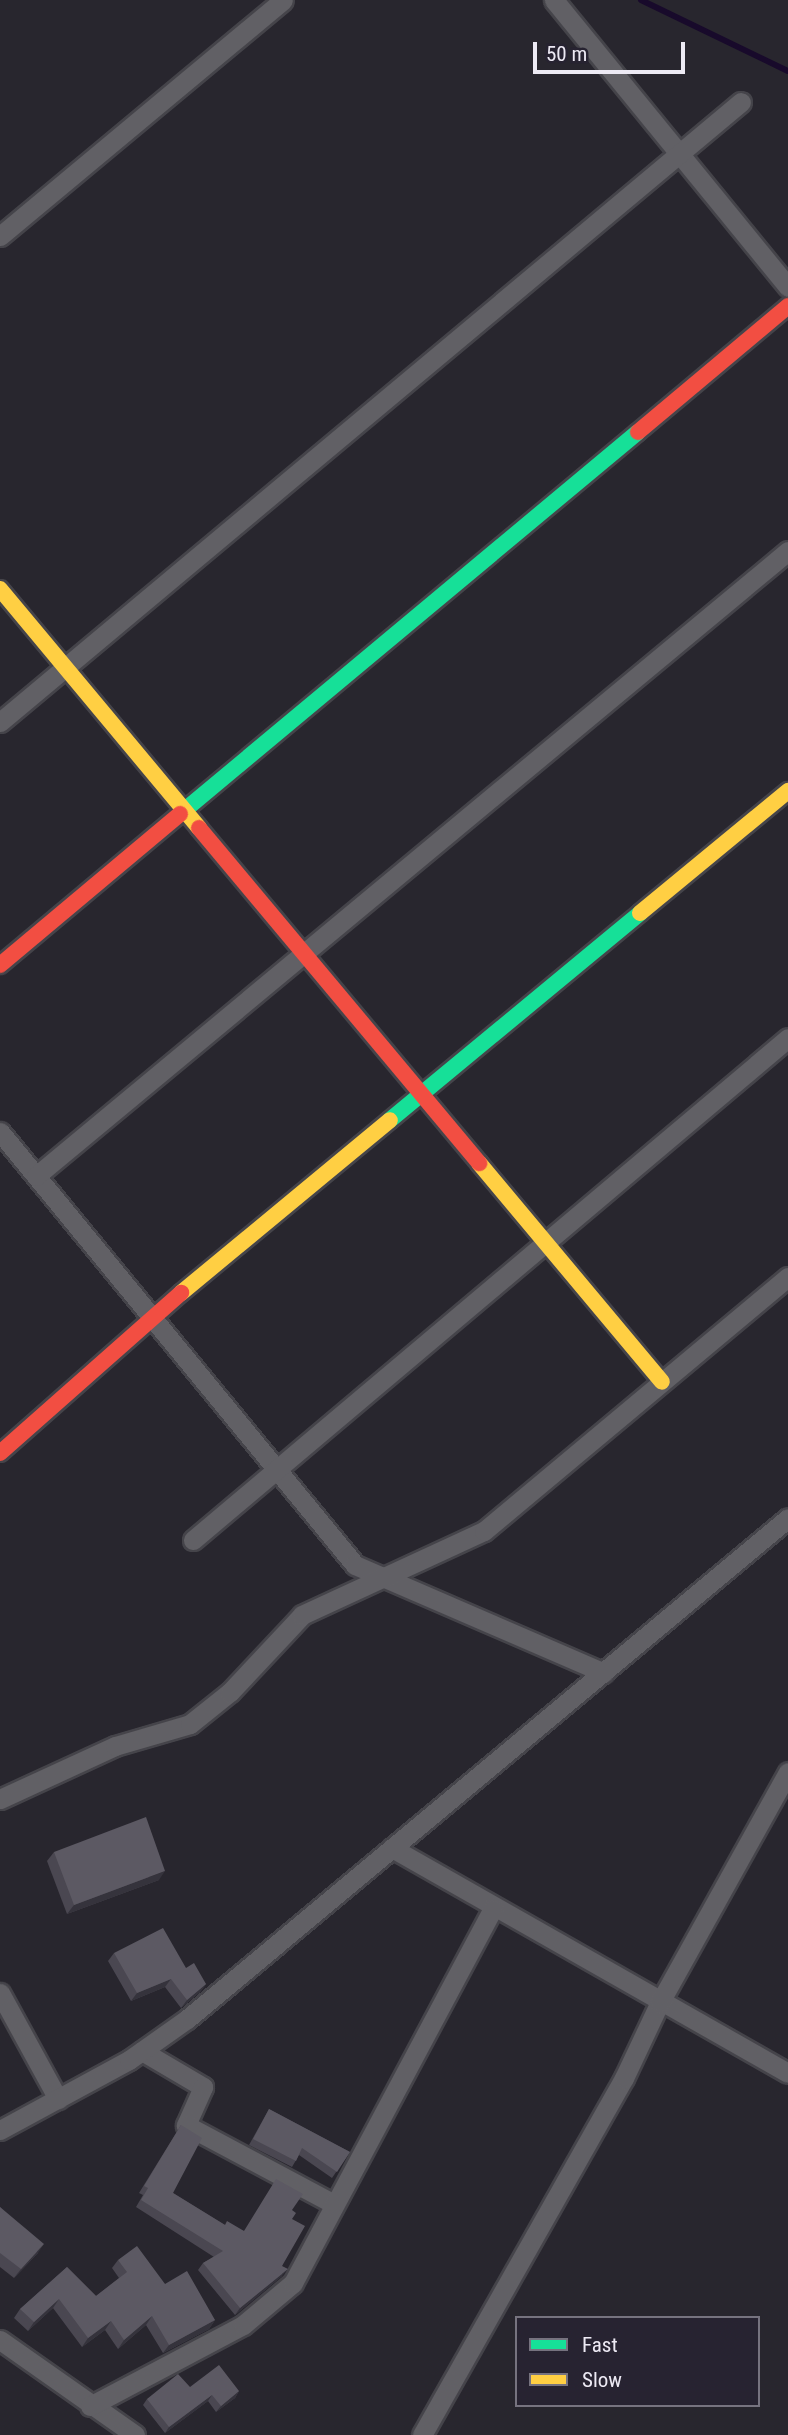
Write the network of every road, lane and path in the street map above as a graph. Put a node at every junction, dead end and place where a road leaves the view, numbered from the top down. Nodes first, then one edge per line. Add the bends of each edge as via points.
1 (283, 0) edge
2 (554, 0) edge
3 (741, 102) dead end
4 (680, 153) junction
5 (0, 236) edge
6 (788, 287) edge
7 (788, 306) edge
8 (788, 551) edge
9 (0, 589) edge
10 (64, 668) junction
11 (0, 722) edge
12 (788, 791) edge
13 (184, 810) junction
14 (304, 954) junction
15 (0, 965) edge
16 (788, 1038) edge
17 (420, 1095) junction
18 (0, 1132) edge
19 (36, 1177) junction
20 (543, 1241) junction
21 (788, 1277) edge
22 (151, 1318) junction
23 (662, 1382) junction
24 (0, 1453) edge
25 (275, 1468) junction
26 (788, 1518) edge
27 (192, 1540) dead end
28 (376, 1578) junction
29 (604, 1673) junction
30 (788, 1772) edge
31 (0, 1799) edge
32 (392, 1849) junction
33 (493, 1909) junction
34 (0, 1993) edge
35 (660, 2001) junction
36 (142, 2051) junction
37 (788, 2073) edge
38 (58, 2099) junction
39 (0, 2130) edge
40 (332, 2203) junction
41 (0, 2340) edge
42 (90, 2406) junction
43 (135, 2435) edge
44 (422, 2435) edge

1 - 5 street
2 - 4 street
3 - 4 street
4 - 6 street
4 - 10 street
7 - 13 street
8 - 14 street
9 - 10 street
10 - 11 street
10 - 13 street
12 - 17 street
13 - 14 street
13 - 15 street
14 - 17 street
14 - 19 street
16 - 20 street
17 - 20 street
17 - 22 street
18 - 19 street
19 - 22 street
20 - 23 street
20 - 25 street
21 - 23 street
22 - 24 street
22 - 25 street
23 - 28 street via 484,1531
25 - 27 street
25 - 28 street via 355,1565
26 - 29 street
28 - 29 street
28 - 31 street via 302,1615 230,1692 190,1724 115,1746
29 - 32 street
30 - 35 street
32 - 33 street
32 - 36 street
33 - 35 street
33 - 40 street
34 - 38 street
35 - 37 street
35 - 44 street via 624,2078
36 - 38 street
36 - 40 street via 204,2087 186,2125
38 - 39 street
40 - 42 street via 293,2283 243,2325
41 - 42 street
42 - 43 street

